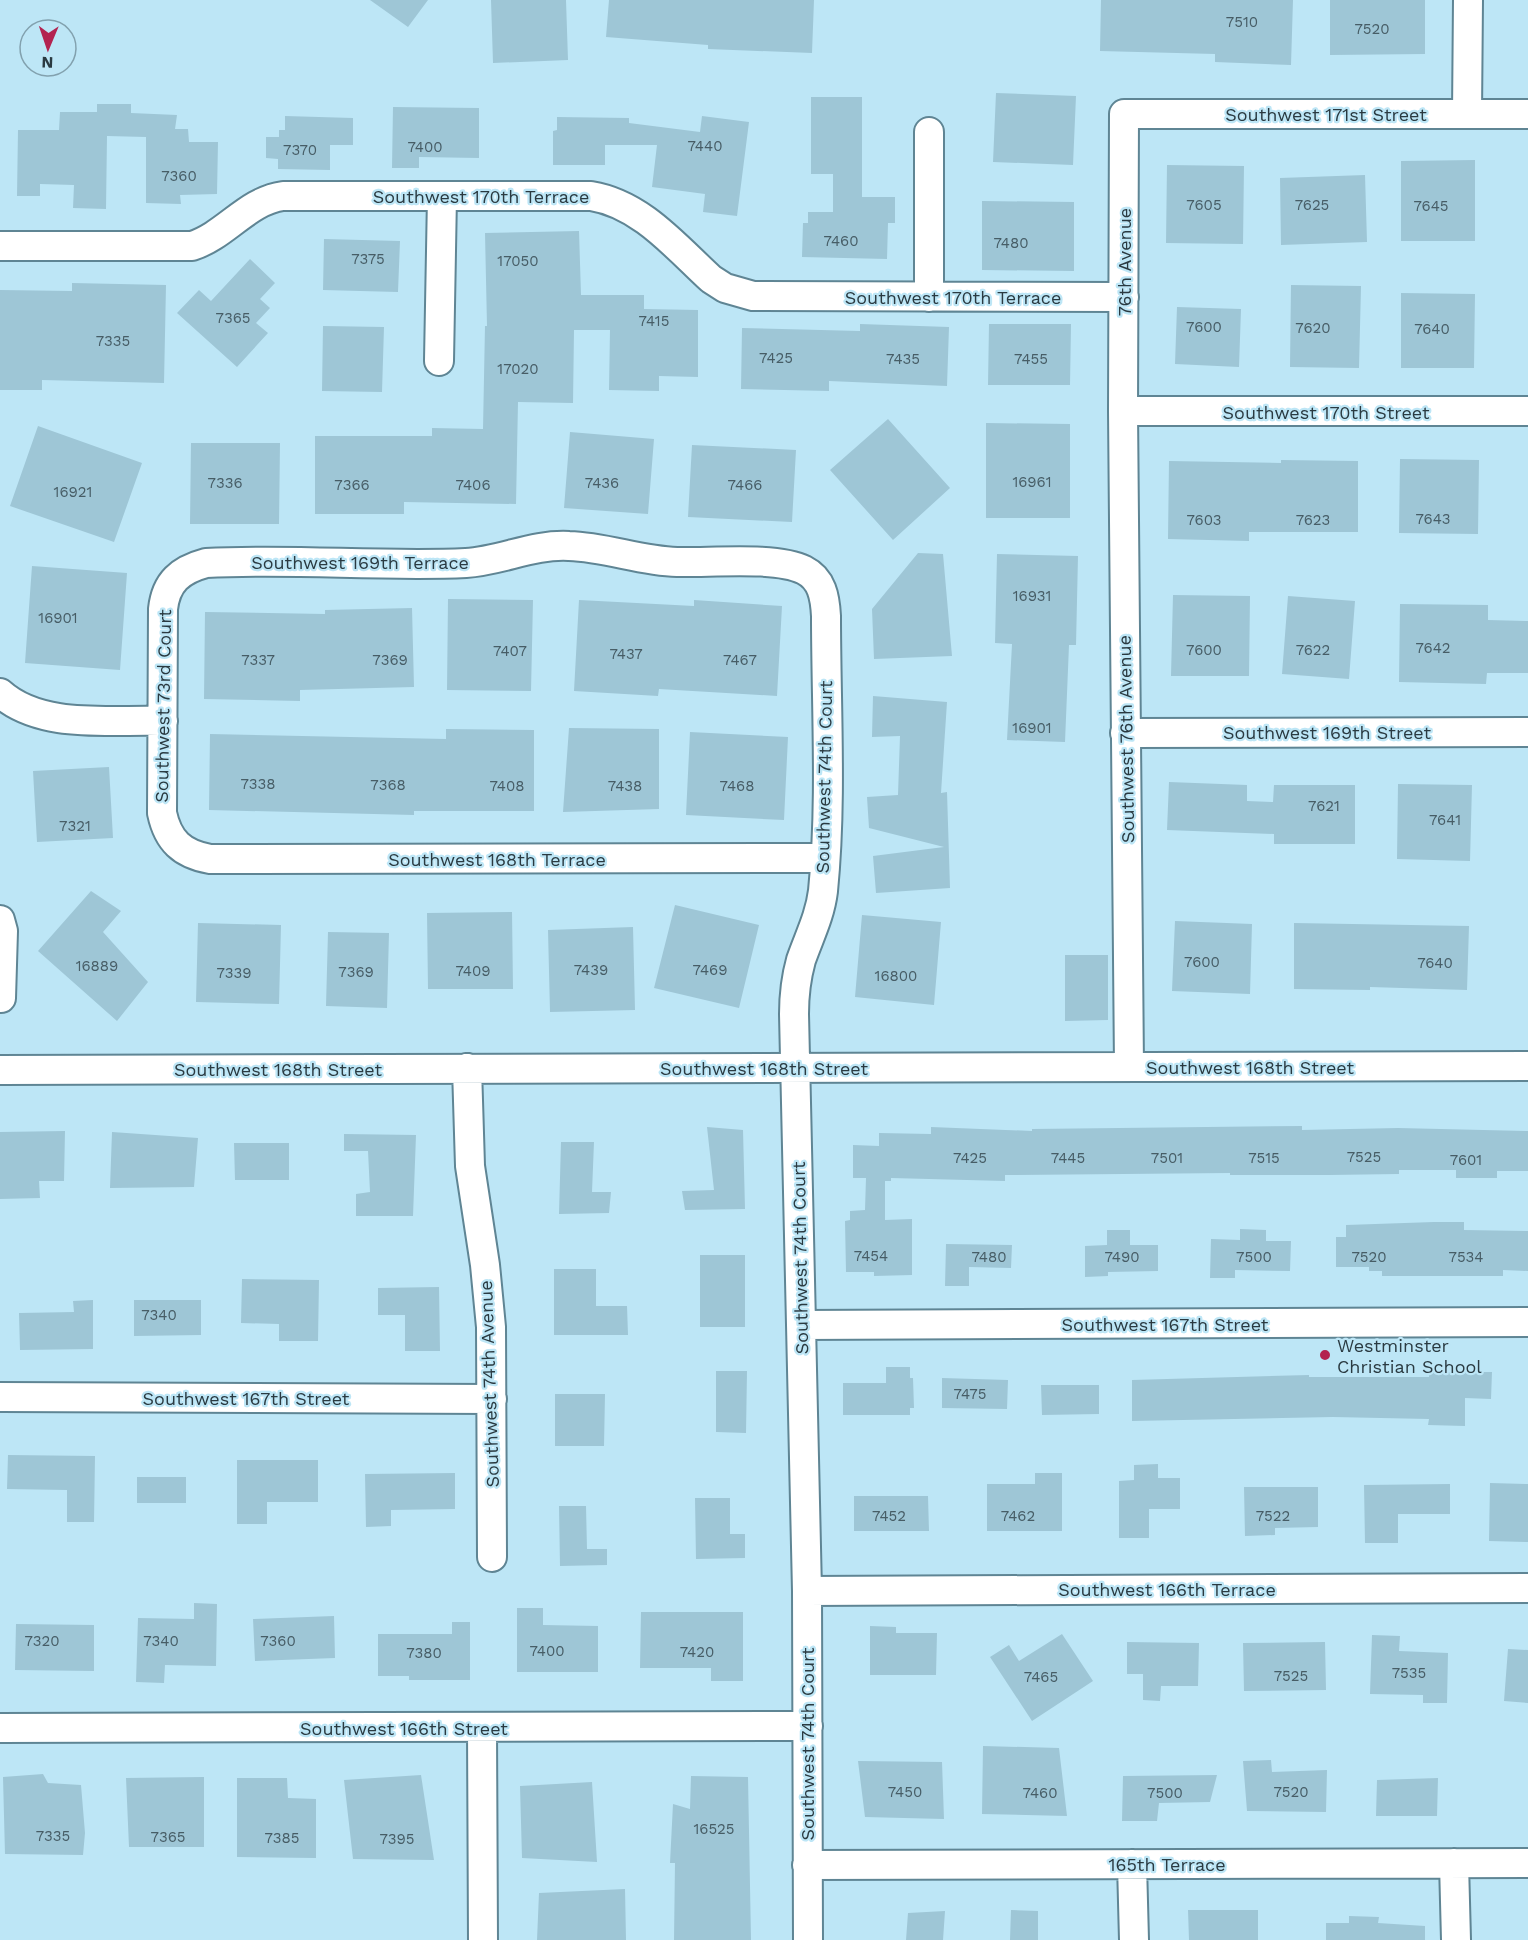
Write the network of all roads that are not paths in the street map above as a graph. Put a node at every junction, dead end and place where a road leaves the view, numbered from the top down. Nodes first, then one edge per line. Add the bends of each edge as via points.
1 (1468, 0) edge
2 (1125, 114) joint
3 (1467, 114) junction
4 (1528, 114) edge
5 (929, 132) dead end
6 (442, 196) junction
7 (0, 246) edge
8 (929, 297) junction
9 (1124, 297) junction
10 (439, 361) dead end
11 (1123, 411) junction
12 (1528, 411) edge
13 (181, 572) joint
14 (818, 582) joint
15 (0, 693) edge
16 (163, 721) junction
17 (1528, 732) edge
18 (1125, 733) junction
19 (174, 843) joint
20 (825, 858) junction
21 (0, 920) edge
22 (0, 1005) edge
23 (1528, 1066) edge
24 (1129, 1067) junction
25 (467, 1068) junction
26 (795, 1068) junction
27 (0, 1070) edge
28 (1528, 1322) edge
29 (801, 1324) junction
30 (0, 1397) edge
31 (492, 1399) junction
32 (492, 1557) dead end
33 (1528, 1588) edge
34 (807, 1591) junction
35 (808, 1726) junction
36 (0, 1728) edge
37 (482, 1728) junction
38 (1454, 1863) junction
39 (1528, 1863) edge
40 (1132, 1864) junction
41 (807, 1865) junction
42 (483, 1940) edge
43 (808, 1940) edge
44 (1134, 1940) edge
45 (1456, 1940) edge

1 - 3 street
2 - 3 street, Southwest 171st Street
2 - 9 street, 76th Avenue
3 - 4 street, Southwest 171st Street
5 - 8 street
6 - 7 street, Southwest 170th Terrace via 267,198 212,238 192,246
6 - 8 street, Southwest 170th Terrace via 606,198 630,208 647,221 711,279 725,288 753,296
6 - 10 street
8 - 9 street, Southwest 170th Terrace
9 - 11 street, 76th Avenue
11 - 12 street, Southwest 170th Street
11 - 18 street, Southwest 76th Avenue
13 - 14 street, Southwest 169th Terrace via 206,563 225,562 468,562 546,546 568,546 663,561 790,565 812,574
13 - 16 street, Southwest 73rd Court via 164,599
14 - 20 street, Southwest 74th Court via 825,605
15 - 16 street via 19,707 49,716
16 - 19 street, Southwest 73rd Court via 162,813
17 - 18 street, Southwest 169th Street
18 - 24 street, Southwest 76th Avenue
19 - 20 street, Southwest 168th Terrace via 189,854 210,860
20 - 26 street, Southwest 74th Court via 821,906 797,977
21 - 22 street
23 - 24 street, Southwest 168th Street
24 - 26 street, Southwest 168th Street
25 - 26 street, Southwest 168th Street
25 - 27 street, Southwest 168th Street
25 - 31 street, Southwest 74th Avenue via 470,1166 489,1297
26 - 29 street, Southwest 74th Court
28 - 29 street, Southwest 167th Street
29 - 34 street, Southwest 74th Court
30 - 31 street, Southwest 167th Street
31 - 32 street, Southwest 74th Avenue
33 - 34 street, Southwest 166th Terrace
34 - 35 street, Southwest 74th Court
35 - 37 street, Southwest 166th Street
35 - 41 street, Southwest 74th Court
36 - 37 street, Southwest 166th Street
37 - 42 street
38 - 39 street, 165th Terrace
38 - 40 street, 165th Terrace
38 - 45 street
40 - 41 street, 165th Terrace
40 - 44 street
41 - 43 street, Southwest 74th Court

